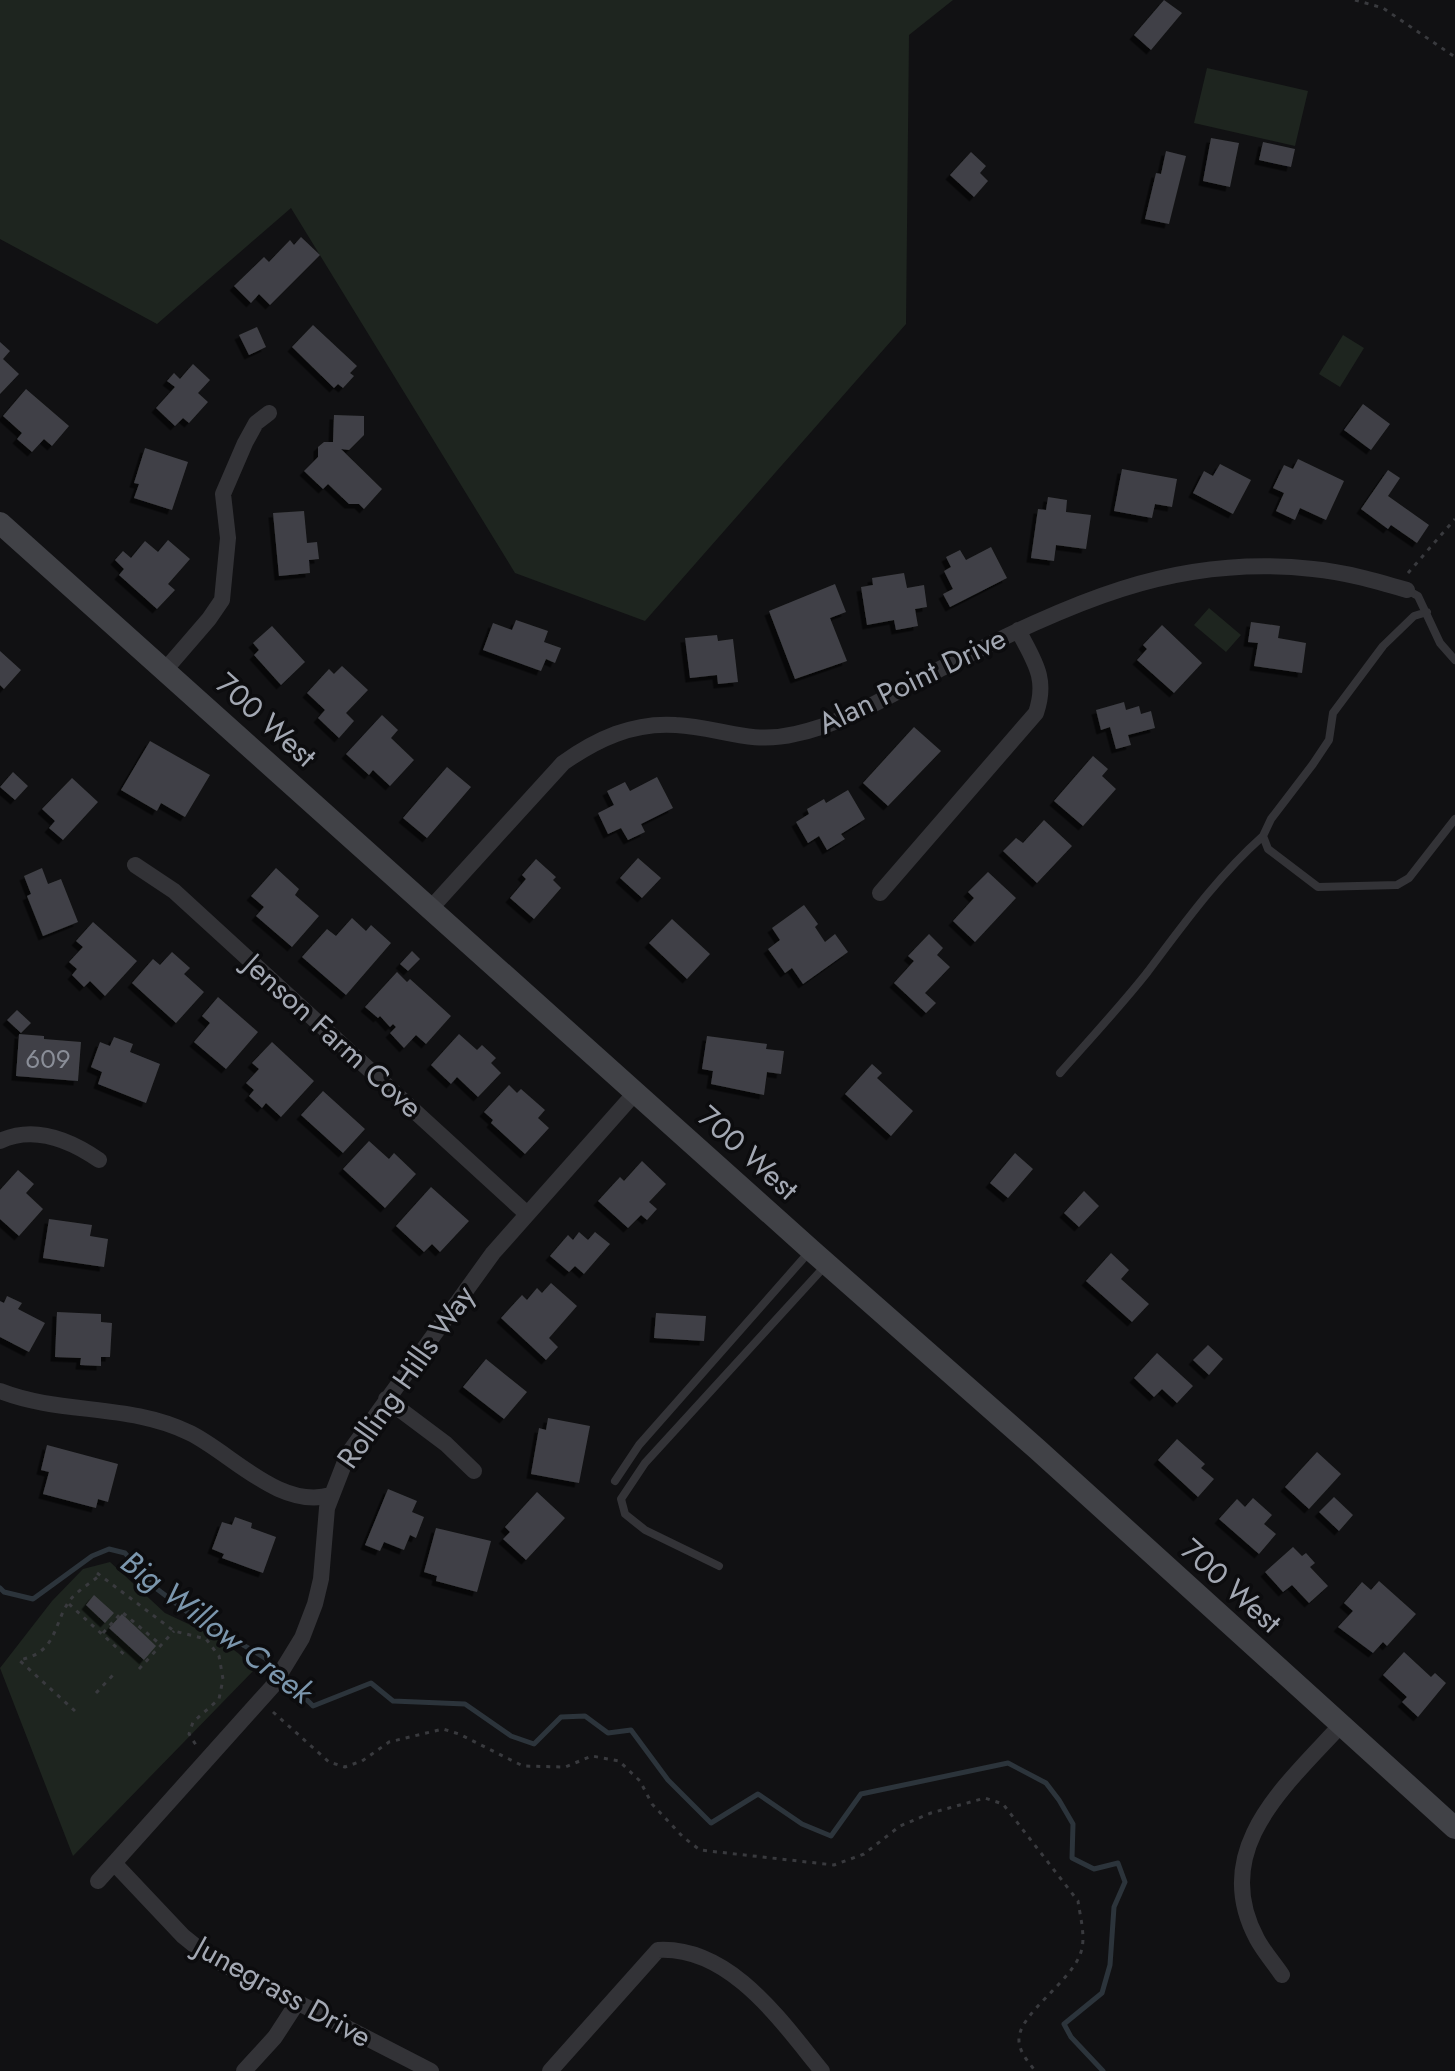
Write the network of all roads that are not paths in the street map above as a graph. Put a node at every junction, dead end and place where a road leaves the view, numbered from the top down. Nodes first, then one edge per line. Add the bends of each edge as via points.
1 (269, 413) dead end
2 (0, 523) edge
3 (1406, 583) joint
4 (1427, 612) junction
5 (1018, 630) junction
6 (1455, 660) edge
7 (165, 670) junction
8 (1455, 819) edge
9 (1263, 836) junction
10 (135, 865) dead end
11 (880, 893) dead end
12 (431, 908) junction
13 (1060, 1073) dead end
14 (635, 1093) junction
15 (0, 1141) edge
16 (99, 1160) dead end
17 (526, 1213) junction
18 (819, 1257) junction
19 (0, 1391) edge
20 (386, 1399) junction
21 (474, 1471) dead end
22 (615, 1481) dead end
23 (331, 1495) junction
24 (719, 1566) dead end
25 (1340, 1726) junction
26 (1455, 1828) edge
27 (114, 1863) junction
28 (98, 1881) dead end
29 (1282, 1975) dead end
30 (297, 2003) junction
31 (244, 2071) edge
32 (431, 2071) edge
33 (550, 2071) edge
34 (822, 2071) edge

1 - 7 street via 256,423 223,494 228,538 222,600
2 - 7 street, 700 West
3 - 4 lane
3 - 5 street, Alan Point Drive via 1313,569 1179,573 1113,590
4 - 6 lane via 1440,643
4 - 9 lane via 1414,616 1383,646 1333,713 1329,740
5 - 11 street via 1041,678 1036,713
5 - 12 street, Alan Point Drive via 824,727 765,739 677,725 645,726 586,746 563,763
7 - 12 street, 700 West
8 - 9 lane via 1409,878 1397,885 1318,887 1268,849
9 - 13 lane via 1192,910 1143,977
10 - 17 street, Jenson Farm Cove via 174,891
12 - 14 street, 700 West
14 - 17 street, Rolling Hills Way
14 - 18 street, 700 West
15 - 16 street via 38,1134
17 - 20 street, Rolling Hills Way
18 - 22 lane via 639,1445
18 - 24 lane via 645,1463 621,1499 625,1514 645,1530
18 - 25 street, 700 West
19 - 23 street via 37,1402 156,1420 193,1435 271,1485 312,1498
20 - 21 street
20 - 23 street, Rolling Hills Way via 348,1454
23 - 27 street, Rolling Hills Way via 321,1579 302,1638 272,1687
25 - 26 street, 700 West
25 - 29 street via 1269,1805 1248,1847 1243,1878 1246,1911 1258,1941
27 - 28 street, Rolling Hills Way
27 - 30 street, Junegrass Drive via 196,1947
30 - 31 street
30 - 32 street, Junegrass Drive
33 - 34 street via 658,1950 675,1949 711,1960 753,1991

